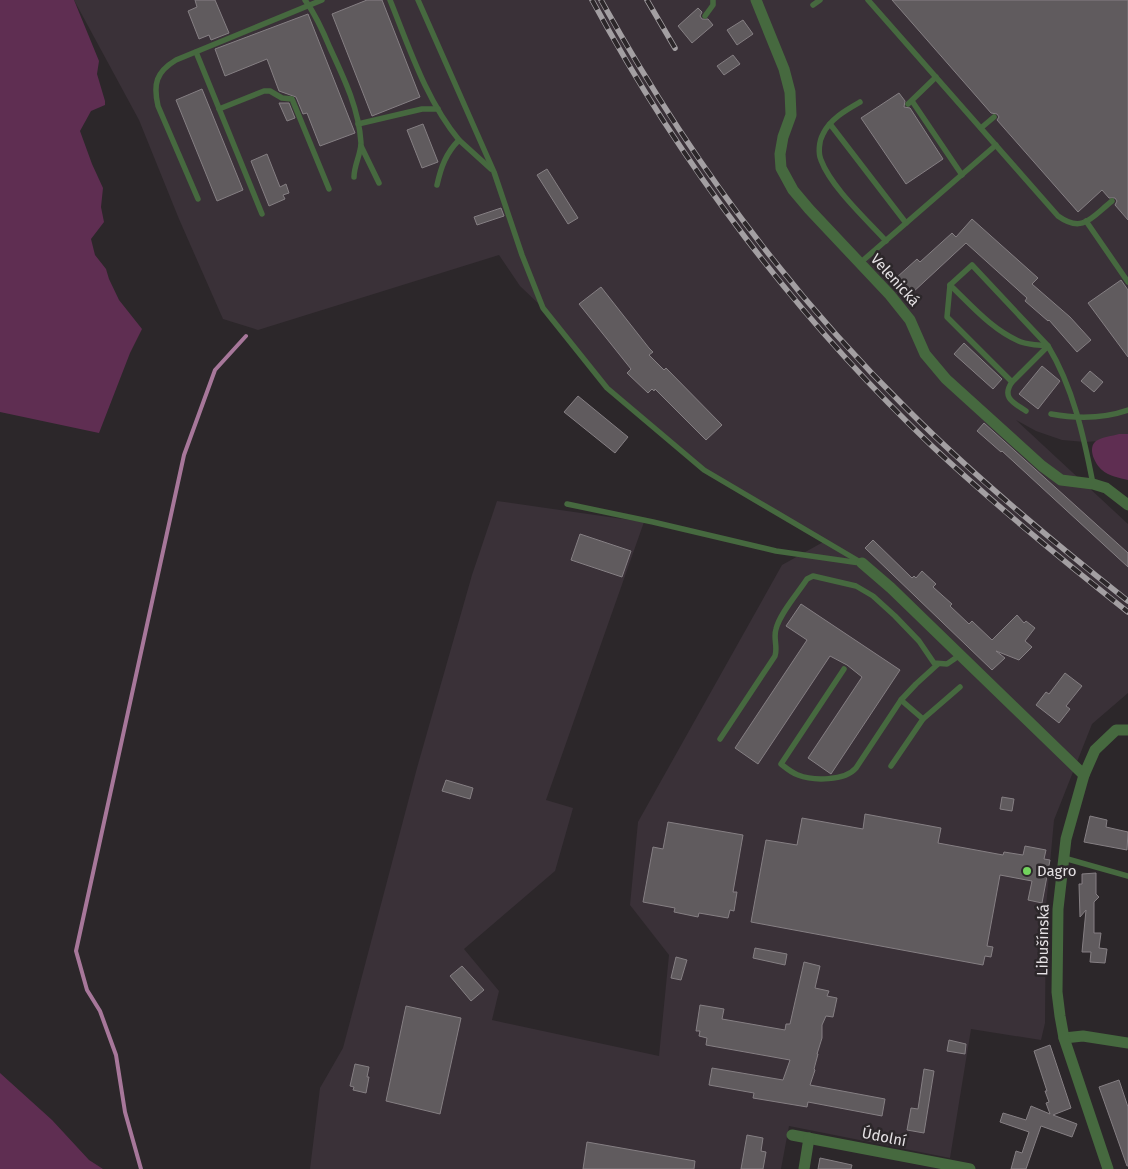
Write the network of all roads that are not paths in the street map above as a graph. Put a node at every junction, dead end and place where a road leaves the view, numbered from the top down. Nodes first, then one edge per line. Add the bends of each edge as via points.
1 (322, 0) edge
2 (390, 0) edge
3 (418, 0) edge
4 (713, 0) edge
5 (756, 0) edge
6 (820, 0) edge
7 (868, 0) edge
8 (307, 3) edge
9 (814, 5) dead end
10 (705, 16) dead end
11 (196, 52) junction
12 (936, 77) junction
13 (860, 102) dead end
14 (219, 109) junction
15 (438, 109) junction
16 (994, 117) dead end
17 (358, 124) junction
18 (830, 124) junction
19 (981, 128) junction
20 (459, 140) junction
21 (996, 145) junction
22 (361, 146) junction
23 (494, 172) junction
24 (962, 175) junction
25 (354, 177) dead end
26 (379, 182) dead end
27 (437, 185) dead end
28 (329, 189) dead end
29 (198, 199) dead end
30 (1112, 201) dead end
31 (262, 214) dead end
32 (1086, 221) junction
33 (906, 223) junction
34 (886, 241) junction
35 (860, 263) junction
36 (1128, 282) edge
37 (950, 285) junction
38 (1048, 346) junction
39 (1012, 382) junction
40 (1128, 410) edge
41 (1026, 411) dead end
42 (1051, 414) dead end
43 (1077, 418) junction
44 (1093, 484) junction
45 (567, 504) dead end
46 (1128, 505) edge
47 (862, 563) junction
48 (960, 655) junction
49 (938, 664) junction
50 (844, 669) dead end
51 (960, 687) dead end
52 (901, 700) junction
53 (923, 719) junction
54 (1128, 730) edge
55 (720, 739) dead end
56 (891, 766) dead end
57 (1084, 775) junction
58 (1064, 858) junction
59 (1128, 876) edge
60 (1064, 1038) junction
61 (1128, 1043) edge
62 (792, 1135) dead end
63 (809, 1138) junction
64 (962, 1168) edge
65 (804, 1169) edge
66 (1108, 1169) edge

1 - 8 lane
2 - 15 lane
3 - 23 lane
4 - 10 lane
5 - 35 street, Velenická via 790,92 791,114 783,137 781,168 793,190
6 - 9 lane
7 - 12 lane
8 - 11 lane
8 - 17 lane via 346,84
11 - 14 lane
11 - 29 lane via 165,67 156,83 155,95
12 - 19 lane
12 - 24 lane via 910,102
13 - 18 lane
14 - 28 lane via 264,91 292,99
14 - 31 lane
15 - 17 lane via 422,109
15 - 20 lane
16 - 19 lane
17 - 22 lane
18 - 33 lane
18 - 34 lane via 822,135 820,159 843,193
19 - 21 lane
20 - 23 lane
20 - 27 lane via 441,166
21 - 24 lane
21 - 32 lane via 1058,216 1069,224
22 - 25 lane
22 - 26 lane
23 - 47 lane via 543,308 607,388 704,470
24 - 33 lane
30 - 32 lane
32 - 36 lane
33 - 34 lane
34 - 35 lane
35 - 44 street, Velenická via 910,320 925,354 946,379 1061,480
37 - 38 lane via 990,324 1022,342
37 - 38 lane via 972,265
37 - 39 lane via 947,317
38 - 39 lane
38 - 43 lane
39 - 41 lane via 1007,393 1010,401
40 - 43 lane via 1113,415
42 - 43 lane
43 - 44 lane
44 - 46 street, Velenická via 1106,488
45 - 47 lane via 776,552
47 - 48 street
48 - 49 lane via 951,662
48 - 57 street
49 - 52 lane
49 - 55 lane via 873,596 856,586 813,576 807,579 778,623 774,656
50 - 52 lane via 781,764 797,775 818,779 850,774
51 - 53 lane
52 - 53 lane
53 - 56 lane
54 - 57 street, Libušínská via 1116,730 1095,750
57 - 58 street, Libušínská
58 - 59 lane
58 - 60 street, Libušínská via 1058,909 1057,992
60 - 61 street via 1083,1036
60 - 66 street, Libušínská
62 - 63 street, Údolní
63 - 64 street, Údolní
63 - 65 street

